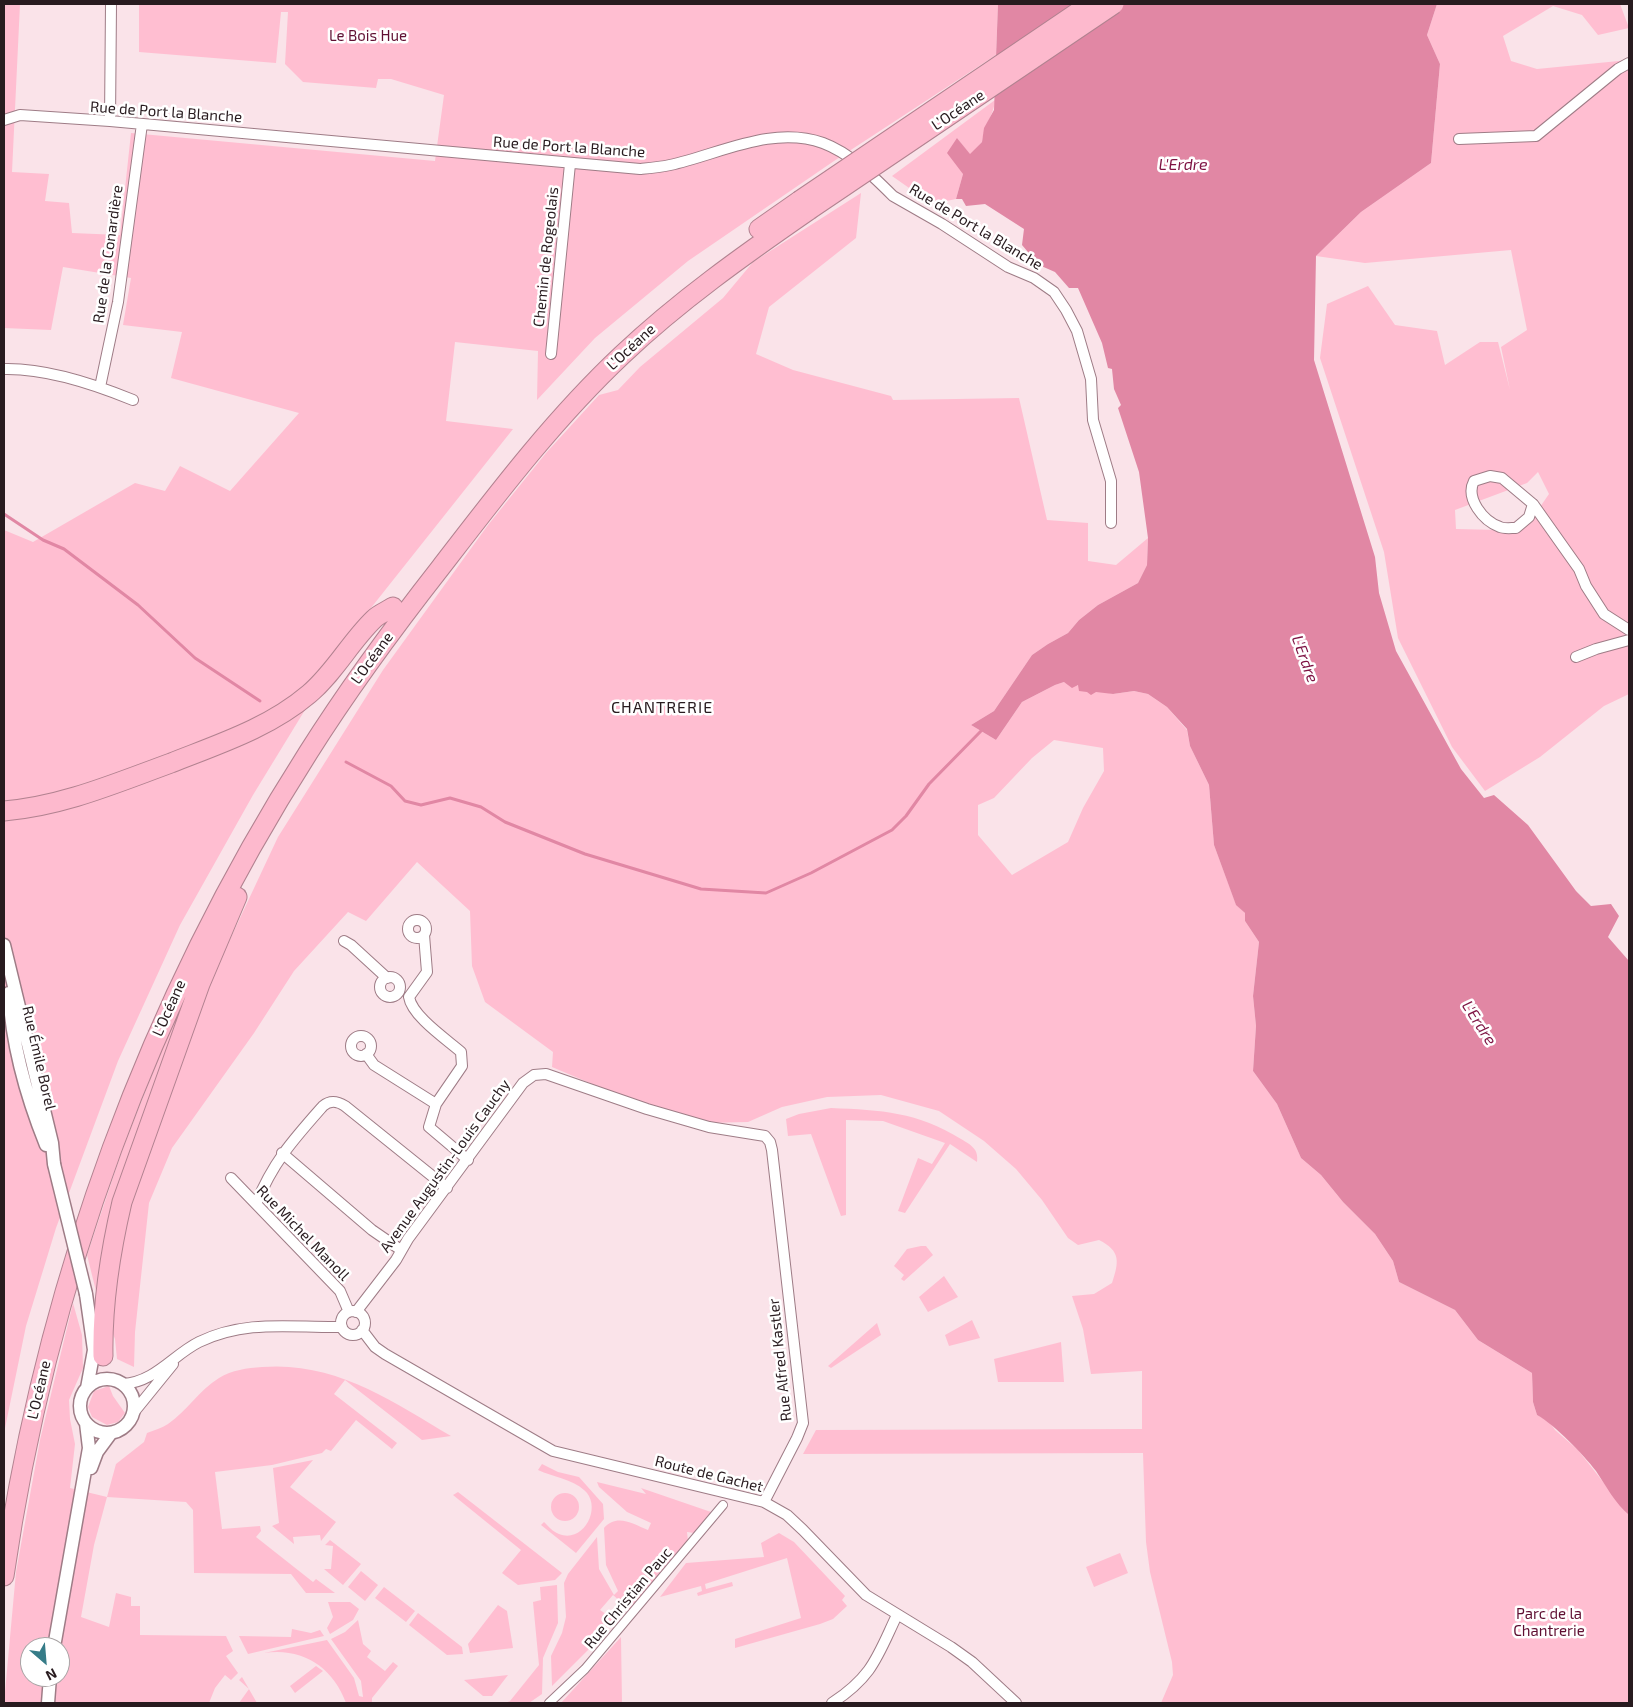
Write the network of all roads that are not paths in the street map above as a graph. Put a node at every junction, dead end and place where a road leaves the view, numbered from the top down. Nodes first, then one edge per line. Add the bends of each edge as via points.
1 (111, 4) edge
2 (1090, 4) edge
3 (1114, 4) edge
4 (1629, 63) edge
5 (4, 120) edge
6 (110, 121) junction
7 (142, 124) junction
8 (1459, 138) dead end
9 (570, 164) junction
10 (804, 206) junction
11 (551, 354) dead end
12 (4, 369) edge
13 (100, 387) junction
14 (133, 400) dead end
15 (1533, 504) junction
16 (1111, 523) dead end
17 (393, 608) junction
18 (1629, 630) edge
19 (1629, 640) edge
20 (1576, 657) dead end
21 (278, 801) junction
22 (4, 811) edge
23 (424, 935) dead end
24 (344, 941) dead end
25 (5, 951) edge
26 (387, 978) junction
27 (398, 993) junction
28 (409, 997) junction
29 (366, 1054) dead end
30 (436, 1104) junction
31 (282, 1153) junction
32 (468, 1160) junction
33 (231, 1178) dead end
34 (446, 1188) junction
35 (256, 1204) junction
36 (778, 1207) joint
37 (401, 1250) junction
38 (86, 1294) junction
39 (353, 1312) junction
40 (342, 1326) junction
41 (362, 1330) junction
42 (103, 1356) junction
43 (177, 1359) junction
44 (109, 1379) junction
45 (123, 1384) junction
46 (87, 1388) junction
47 (134, 1412) junction
48 (86, 1423) junction
49 (111, 1433) junction
50 (4, 1495) edge
51 (80, 1496) junction
52 (764, 1502) junction
53 (723, 1506) dead end
54 (4, 1576) edge
55 (897, 1615) junction
56 (56, 1637) edge
57 (49, 1687) edge
58 (48, 1703) edge
59 (549, 1703) edge
60 (832, 1703) edge
61 (1016, 1703) edge

1 - 6 street
2 - 10 highway, L’Océane, bridge
3 - 10 highway, L’Océane, bridge
4 - 8 street via 1536,136
5 - 6 street, Rue de Port la Blanche via 20,115
6 - 7 street, Rue de Port la Blanche
7 - 9 street, Rue de Port la Blanche
7 - 13 street, Rue de la Conardière via 118,302
9 - 11 street, Chemin de Rogeolais
9 - 16 street, Rue de Port la Blanche via 640,169 670,165 778,137 802,138 843,153 893,196 1008,267 1034,278 1054,292 1085,352 1091,379 1093,420 1111,481
10 - 17 highway, L’Océane via 672,294 586,373 522,444
10 - 21 highway, L’Océane via 662,319 608,368 562,418 512,476 392,631
12 - 13 street via 44,373
13 - 14 street
15 - 15 street via 1502,478 1490,476 1474,481 1470,489 1484,518 1501,528 1516,528 1528,517
15 - 18 street via 1579,570 1604,614
17 - 22 highway via 374,619 342,660 310,693 274,720 82,796
17 - 50 highway, L’Océane via 320,711 240,840 143,1036 94,1158 56,1276 27,1385
19 - 20 street
21 - 42 highway via 276,822 229,914 200,984 122,1202 107,1282
21 - 54 highway, L’Océane via 236,873 183,978 139,1076 102,1174 44,1365 21,1472
23 - 28 street via 427,972
24 - 26 street
25 - 38 street, Rue Émile Borel, bridge
26 - 27 street via 398,982
26 - 27 street via 380,984 382,993 390,997
27 - 28 street
28 - 30 street via 416,1013 461,1052 463,1059 462,1066
29 - 30 street via 374,1065
30 - 32 street via 429,1127
31 - 34 street via 322,1106 340,1103
31 - 35 street
31 - 37 street via 372,1230
32 - 34 street, Avenue Augustin-Louis Cauchy
32 - 36 street, Avenue Augustin-Louis Cauchy via 518,1089 532,1076 546,1074 656,1112 709,1127 765,1136 772,1146
33 - 35 street, Rue Michel Manoll
34 - 37 street, Avenue Augustin-Louis Cauchy
35 - 39 street, Rue Michel Manoll via 340,1292
36 - 52 street, Rue Alfred Kastler via 803,1423
37 - 39 street, Avenue Augustin-Louis Cauchy
38 - 42 street, Rue Émile Borel
38 - 46 street, Rue Émile Borel via 94,1350
39 - 40 street via 343,1317
39 - 41 street via 364,1320
40 - 41 street via 351,1334
40 - 43 street via 282,1324 242,1328 198,1343
41 - 52 street, Route de Gachet via 385,1354 553,1451
42 - 44 street, Rue Émile Borel
43 - 45 street via 149,1376
43 - 47 street
44 - 45 street
44 - 46 street via 95,1382
45 - 47 street via 133,1396
46 - 48 street via 80,1405
47 - 49 street via 127,1425
48 - 49 street via 100,1432
48 - 51 street via 90,1441
49 - 51 street via 97,1452
51 - 56 street
52 - 55 street, Route de Gachet via 803,1530 866,1595
53 - 59 street, Rue Christian Pauc via 592,1661
55 - 60 street via 873,1666 862,1681
55 - 61 street, Route de Gachet via 972,1662
57 - 58 street

